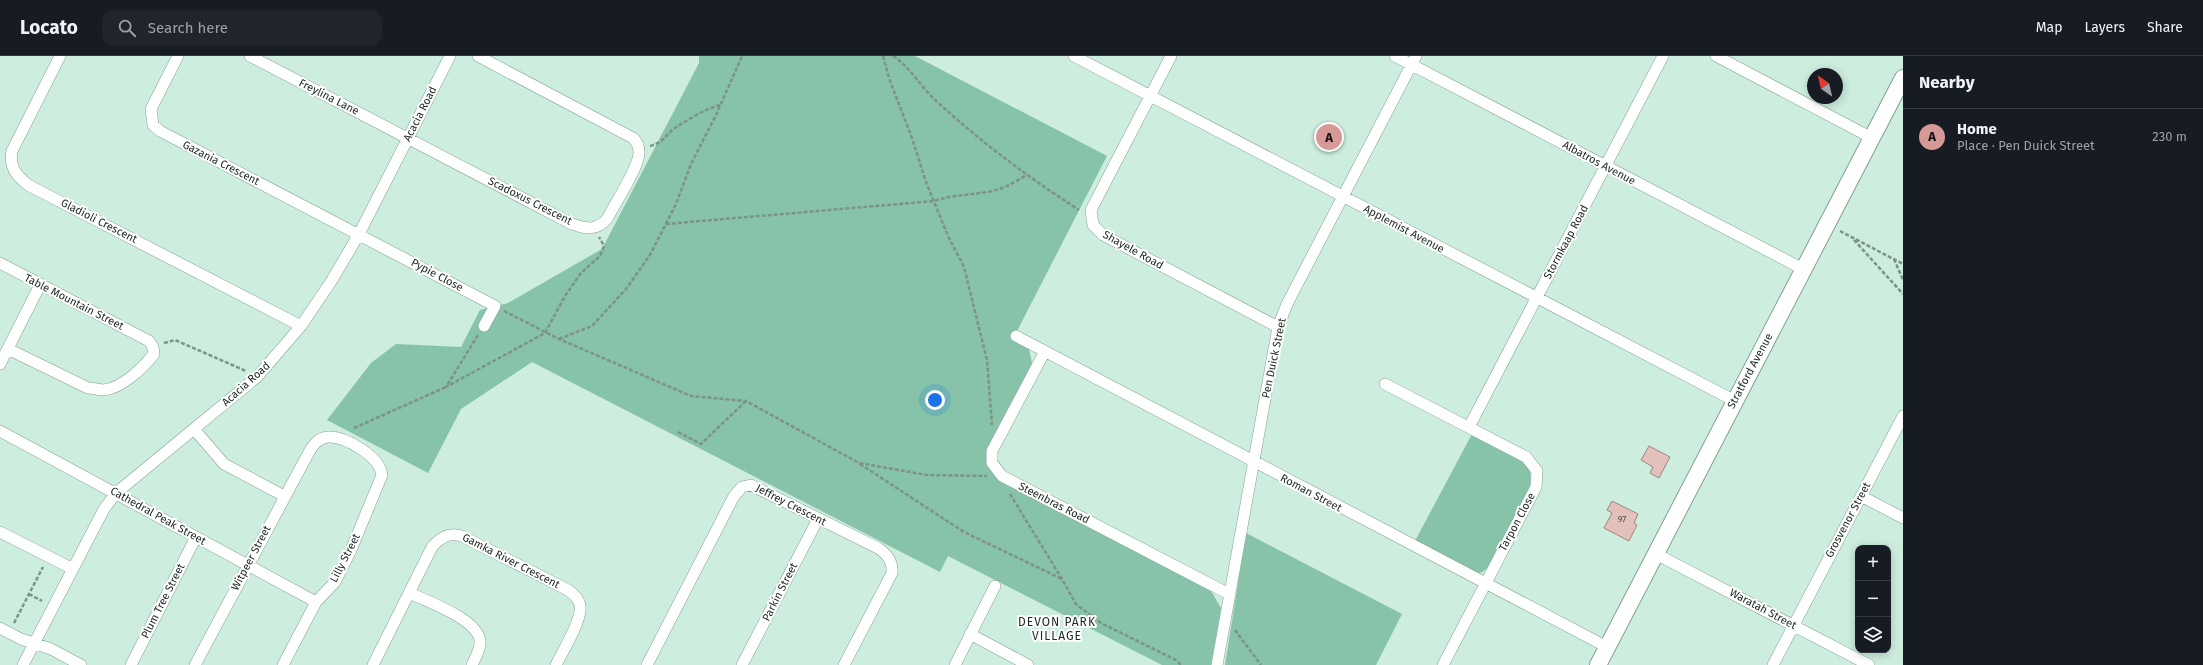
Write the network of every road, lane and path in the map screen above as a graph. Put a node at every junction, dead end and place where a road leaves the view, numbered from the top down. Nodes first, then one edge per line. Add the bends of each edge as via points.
1 (60, 56) edge
2 (178, 56) edge
3 (250, 56) edge
4 (450, 56) edge
5 (478, 56) edge
6 (742, 56) edge
7 (884, 56) edge
8 (893, 56) edge
9 (1074, 56) edge
10 (1171, 56) edge
11 (1395, 56) edge
12 (1663, 56) edge
13 (1716, 56) edge
14 (1414, 60) edge
15 (1903, 78) edge
16 (1151, 96) junction
17 (720, 105) junction
18 (408, 138) junction
19 (1872, 138) junction
20 (638, 144) junction
21 (1605, 166) junction
22 (1028, 175) junction
23 (1343, 196) junction
24 (934, 201) junction
25 (666, 224) junction
26 (1827, 224) junction
27 (1094, 225) junction
28 (594, 228) junction
29 (359, 234) junction
30 (1852, 238) junction
31 (1894, 259) junction
32 (0, 263) edge
33 (1903, 264) edge
34 (1803, 269) junction
35 (1903, 280) edge
36 (40, 285) junction
37 (1903, 294) edge
38 (1536, 297) junction
39 (496, 306) junction
40 (301, 326) junction
41 (484, 326) joint
42 (1278, 327) junction
43 (545, 332) junction
44 (1016, 336) dead end
45 (559, 339) junction
46 (151, 344) junction
47 (8, 349) junction
48 (1044, 353) junction
49 (0, 364) edge
50 (257, 376) junction
51 (1385, 384) dead end
52 (446, 387) junction
53 (746, 401) junction
54 (1735, 401) junction
55 (1903, 416) edge
56 (1469, 427) junction
57 (354, 428) dead end
58 (194, 429) junction
59 (0, 431) edge
60 (678, 432) dead end
61 (997, 440) junction
62 (1253, 462) junction
63 (858, 463) junction
64 (380, 466) joint
65 (1002, 476) junction
66 (116, 493) junction
67 (284, 496) junction
68 (1861, 496) junction
69 (1903, 518) edge
70 (818, 519) junction
71 (0, 532) edge
72 (196, 537) junction
73 (1656, 554) junction
74 (48, 557) junction
75 (248, 564) junction
76 (73, 569) junction
77 (1062, 579) junction
78 (1485, 584) junction
79 (995, 586) dead end
80 (410, 593) junction
81 (1229, 594) junction
82 (316, 602) junction
83 (1225, 618) junction
84 (1794, 625) junction
85 (5, 630) edge
86 (970, 634) junction
87 (34, 643) junction
88 (1607, 647) junction
89 (23, 665) edge
90 (81, 665) edge
91 (131, 665) edge
92 (195, 665) edge
93 (283, 665) edge
94 (372, 665) edge
95 (472, 665) edge
96 (556, 665) edge
97 (647, 665) edge
98 (742, 665) edge
99 (844, 665) edge
100 (955, 665) edge
101 (1028, 665) edge
102 (1181, 665) edge
103 (1217, 665) edge
104 (1262, 665) edge
105 (1443, 665) edge
106 (1598, 665) edge
107 (1773, 665) edge
108 (1869, 665) edge

1 - 40 street, Gladioli Crescent via 12,151 12,166 18,177
2 - 29 street, Gazania Crescent via 151,109 153,125 160,131
3 - 18 street, Freylina Lane
4 - 18 street, Acacia Road
5 - 20 street via 633,138
6 - 17 path
7 - 24 path via 890,81
8 - 22 path via 906,64 932,97
9 - 16 street, Applemist Avenue
10 - 16 street, Shayele Road
11 - 14 street, Albatros Avenue
12 - 21 street, Stormkaap Road
13 - 19 street
14 - 21 street, Albatros Avenue
14 - 23 street, Pen Duick Street
15 - 19 street, Stratford Avenue
16 - 23 street, Applemist Avenue
16 - 27 street, Shayele Road via 1091,210
17 - 20 path via 674,129 662,142 650,147
17 - 25 path via 691,164
18 - 28 street, Scadoxus Crescent via 572,224
18 - 29 street, Acacia Road
19 - 26 street, Stratford Avenue
20 - 28 street via 640,153 637,164 607,219
21 - 34 street, Albatros Avenue
21 - 38 street, Stormkaap Road
22 - 24 path via 1003,188 952,195
22 - 27 path via 1079,210
23 - 38 street, Applemist Avenue
23 - 42 street, Pen Duick Street via 1287,304
24 - 25 path
24 - 61 path via 964,267 987,360 991,421
25 - 45 path via 650,255 621,294 592,326
26 - 30 path
26 - 34 street, Stratford Avenue
27 - 42 street, Shayele Road via 1103,235
28 - 43 path via 604,246 600,256 581,273
29 - 39 street, Pypie Close
29 - 40 street, Acacia Road
30 - 31 path
30 - 37 path
31 - 33 path
31 - 35 path
32 - 36 street, Table Mountain Street
34 - 54 street, Stratford Avenue
36 - 46 street, Table Mountain Street
36 - 47 street
38 - 54 street, Applemist Avenue
38 - 56 street, Stormkaap Road
39 - 41 street
39 - 43 path
40 - 50 street, Acacia Road
41 - 52 path
42 - 62 street, Pen Duick Street
43 - 45 path
43 - 52 path
44 - 48 street, Roman Street
45 - 53 path via 691,396
46 - 47 street via 154,354 145,364 114,388 102,390 88,388
46 - 50 path via 175,340
47 - 49 street
48 - 61 street
48 - 62 street, Roman Street
50 - 58 street, Acacia Road
51 - 56 street, Tarpon Close
52 - 57 path
53 - 60 path via 701,444
53 - 63 path
54 - 73 street, Stratford Avenue
55 - 68 street, Grosvenor Street
56 - 78 street, Tarpon Close via 1526,457 1535,466 1538,476 1536,486
58 - 66 street, Acacia Road
58 - 67 street via 224,464
59 - 66 street, Cathedral Peak Street
61 - 65 street via 991,457 994,468
62 - 78 street, Roman Street
62 - 81 street, Pen Duick Street
63 - 65 path via 928,476
63 - 77 path via 964,532
64 - 67 street, Witpeer Street via 369,454 328,437 320,440 308,452
64 - 82 street, Lilly Street via 382,475 351,550 335,582
65 - 77 path via 1007,490
65 - 81 street, Steenbras Road
66 - 72 street, Cathedral Peak Street
66 - 76 street, Acacia Road via 104,509
67 - 75 street, Witpeer Street
68 - 69 street
68 - 84 street, Grosvenor Street
70 - 97 street, Jeffrey Crescent via 754,485 737,490
70 - 98 street, Parkin Street
70 - 99 street, Jeffrey Crescent via 878,548 888,556 892,568 892,573
71 - 74 street
72 - 75 street, Cathedral Peak Street
72 - 91 street, Plum Tree Street
73 - 84 street, Waratah Street
73 - 88 street, Stratford Avenue
74 - 76 street
74 - 85 path
75 - 82 street, Cathedral Peak Street
75 - 92 street, Witpeer Street
76 - 87 street, Acacia Road
77 - 102 path via 1076,604 1101,623 1176,660
78 - 88 street, Roman Street
78 - 105 street, Tarpon Close
79 - 86 street
80 - 94 street, Gamka River Crescent
80 - 95 street via 469,622 477,631 480,642
80 - 96 street, Gamka River Crescent via 432,547 439,539 453,534 462,536 568,590 579,602 581,610 578,621
81 - 83 street, Pen Duick Street
82 - 93 street, Lilly Street
83 - 103 street, Pen Duick Street
83 - 104 path
84 - 107 street, Grosvenor Street
84 - 108 street, Waratah Street
85 - 87 street
86 - 100 street
86 - 101 street
87 - 89 street, Acacia Road
87 - 90 street via 51,648
88 - 106 street, Stratford Avenue

